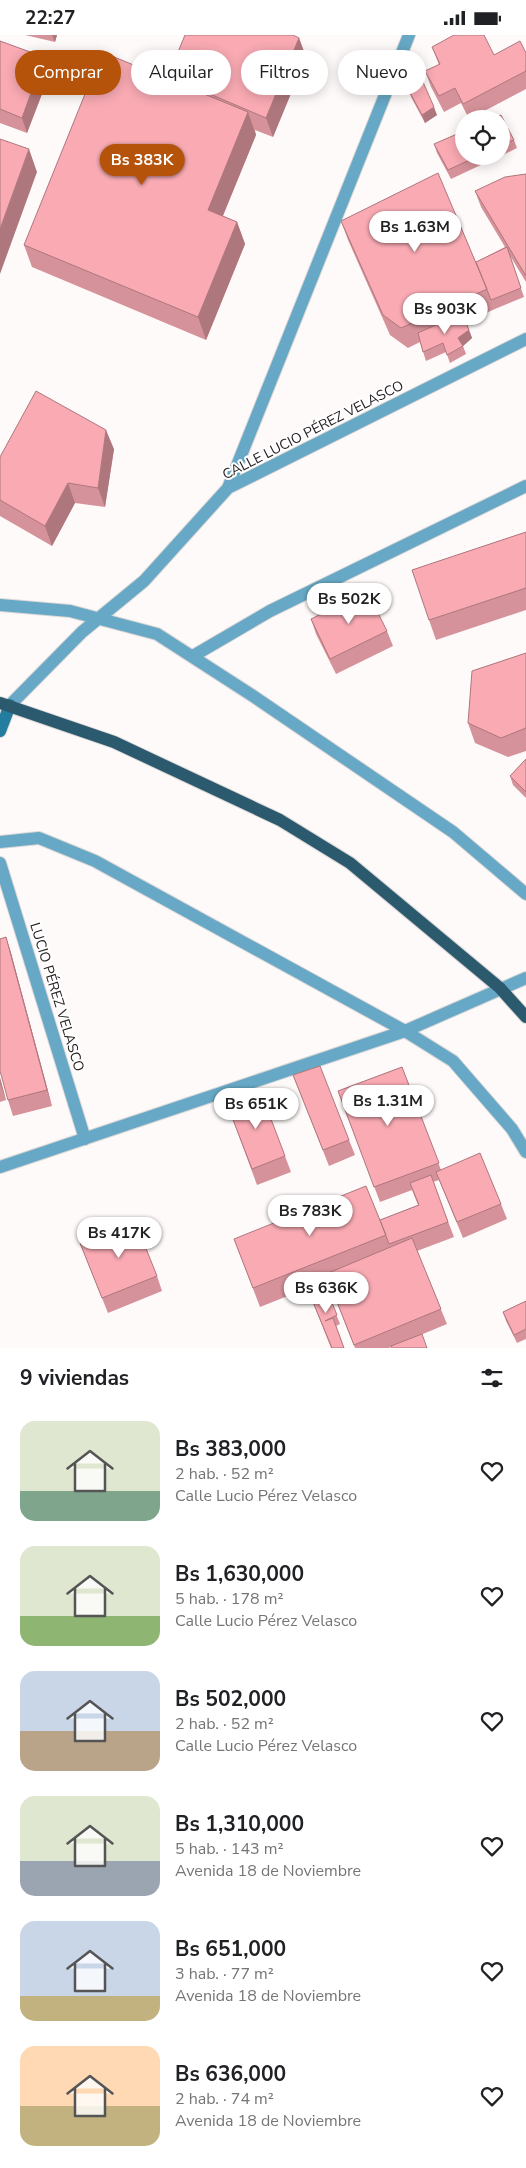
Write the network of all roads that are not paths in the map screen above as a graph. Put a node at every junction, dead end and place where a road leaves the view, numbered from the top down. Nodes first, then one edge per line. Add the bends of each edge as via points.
1 (409, 35) edge
2 (526, 339) edge
3 (526, 486) edge
4 (228, 488) junction
5 (0, 605) edge
6 (99, 619) junction
7 (193, 656) junction
8 (5, 704) edge
9 (0, 731) edge
10 (0, 842) edge
11 (0, 863) edge
12 (526, 894) edge
13 (526, 978) edge
14 (500, 988) junction
15 (526, 1017) edge
16 (405, 1031) junction
17 (85, 1139) junction
18 (526, 1152) edge
19 (0, 1167) edge

1 - 4 street
2 - 4 street, CALLE LUCIO PÉREZ VELASCO
3 - 7 street via 270,611
4 - 6 street, CALLE LUCIO PÉREZ VELASCO via 144,581
5 - 6 street via 70,611
6 - 7 street via 157,634
6 - 8 street, CALLE LUCIO PÉREZ VELASCO
7 - 12 street via 453,832
8 - 9 main road
8 - 14 main road via 114,742 280,820 350,863
10 - 16 street via 39,838 95,861
11 - 17 street, LUCIO PÉREZ VELASCO
13 - 14 street
14 - 15 main road
14 - 16 street
16 - 17 street
16 - 18 street via 453,1061 512,1129
17 - 19 street

